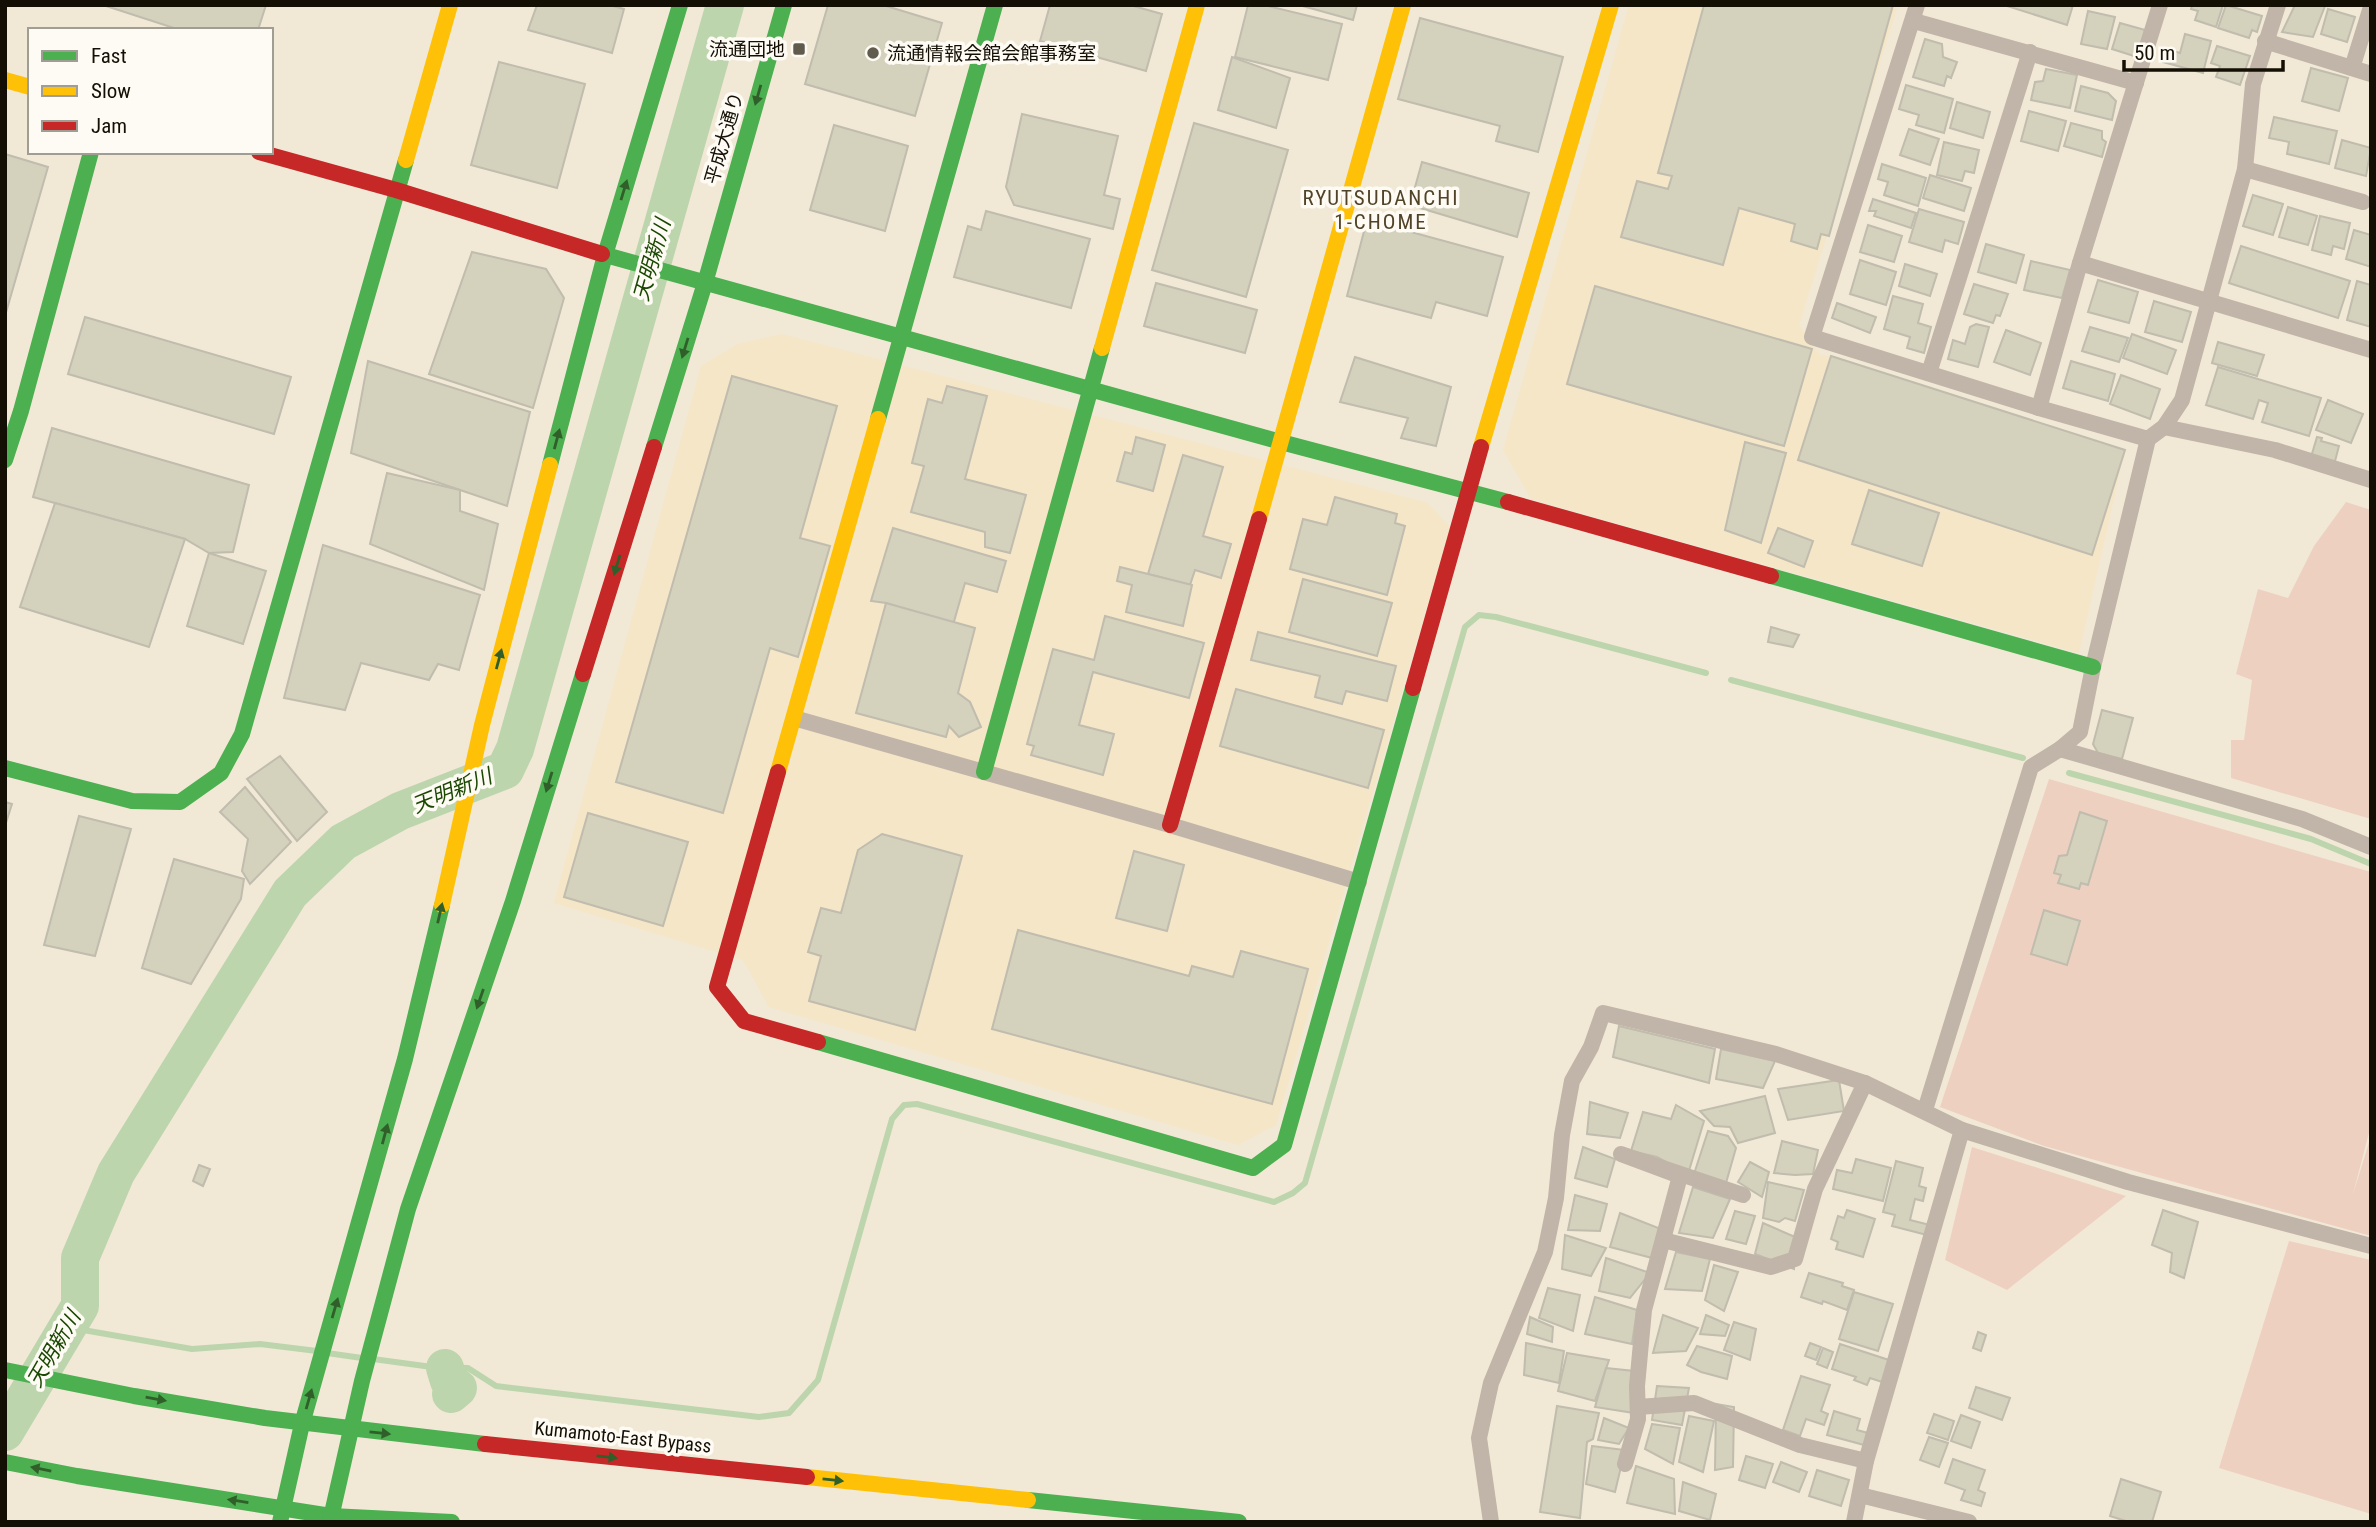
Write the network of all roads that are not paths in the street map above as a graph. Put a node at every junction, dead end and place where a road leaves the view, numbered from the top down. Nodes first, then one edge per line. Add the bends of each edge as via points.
1 (450, 5) edge
2 (680, 5) edge
3 (783, 5) edge
4 (995, 5) edge
5 (1198, 5) edge
6 (1403, 5) edge
7 (1611, 5) edge
8 (2160, 5) edge
9 (2278, 5) edge
10 (2371, 7) edge
11 (1916, 13) edge
12 (2265, 41) junction
13 (2029, 52) junction
14 (2352, 68) junction
15 (2371, 74) edge
16 (5, 80) edge
17 (2136, 83) junction
18 (28, 86) edge
19 (90, 154) edge
20 (266, 154) edge
21 (2245, 169) junction
22 (396, 190) junction
23 (2363, 202) dead end
24 (605, 255) junction
25 (2080, 263) junction
26 (705, 283) junction
27 (2210, 302) junction
28 (900, 336) junction
29 (2371, 351) edge
30 (1929, 373) junction
31 (1092, 389) junction
32 (2039, 408) junction
33 (2164, 427) junction
34 (2148, 439) junction
35 (1281, 442) junction
36 (5, 460) edge
37 (2371, 480) edge
38 (1468, 491) junction
39 (2093, 667) junction
40 (794, 718) junction
41 (2060, 750) junction
42 (5, 768) edge
43 (984, 772) junction
44 (1170, 825) junction
45 (2371, 847) edge
46 (1359, 882) junction
47 (1865, 1083) junction
48 (1925, 1111) junction
49 (1962, 1130) junction
50 (1743, 1195) dead end
51 (1663, 1240) junction
52 (2371, 1246) edge
53 (5, 1370) edge
54 (1638, 1406) junction
55 (302, 1424) junction
56 (352, 1430) junction
57 (1866, 1461) junction
58 (5, 1462) edge
59 (1625, 1464) dead end
60 (1860, 1495) junction
61 (282, 1515) edge
62 (331, 1519) edge
63 (452, 1522) edge
64 (1239, 1522) edge
65 (1491, 1522) edge
66 (1854, 1522) edge
67 (1969, 1522) edge

1 - 22 main road
24 -> 2 main road
3 -> 26 main road, 平成大通り
4 - 28 main road
5 - 31 main road
6 - 35 main road
7 - 38 main road
8 - 17 street
9 - 12 street
10 - 14 street
11 - 13 street
11 - 30 street via 1812,337
12 - 14 street
12 - 21 street via 2253,84
13 - 17 street
13 - 30 street
14 - 15 street
16 - 18 main road
17 - 25 street
19 - 36 main road
20 - 22 main road
21 - 23 street
21 - 27 street
22 - 24 main road
22 - 42 main road via 242,734 221,774 180,802 132,801
24 - 26 main road
55 -> 24 main road via 405,1059 482,724
25 - 27 street
25 - 32 street
26 - 28 main road
26 -> 56 main road, 平成大通り via 513,901 408,1209
27 - 29 street
27 - 33 street via 2182,400
28 - 31 main road
28 - 40 main road
30 - 32 street
31 - 35 main road
31 - 43 main road
32 - 34 street
33 - 34 street
33 - 37 street via 2275,450
34 - 39 street
35 - 38 main road
35 - 44 main road
38 - 39 main road
38 - 46 main road
39 - 41 street via 2080,732
40 - 43 street
40 - 46 main road via 717,987 744,1021 1253,1168 1284,1145
41 - 45 street via 2302,819
41 - 48 street via 2031,767
43 - 44 street
44 - 46 street
47 - 48 street
47 - 51 street via 1815,1189 1795,1259 1771,1266
47 - 65 street via 1776,1054 1603,1013 1572,1081 1545,1252 1492,1383 1479,1438
48 - 49 street
49 - 52 street via 2128,1182
49 - 57 street
50 - 51 street via 1621,1154 1680,1176
51 - 54 street via 1644,1310
53 -> 55 main road, Kumamoto-East Bypass
54 - 57 street via 1694,1403 1800,1444
54 - 59 street
55 - 56 main road, Kumamoto-East Bypass
55 - 61 main road
56 - 62 main road, 平成大通り
56 -> 64 main road, Kumamoto-East Bypass
57 - 60 street
61 -> 58 main road
60 - 66 street
60 - 67 street
61 - 62 main road
62 - 63 main road

